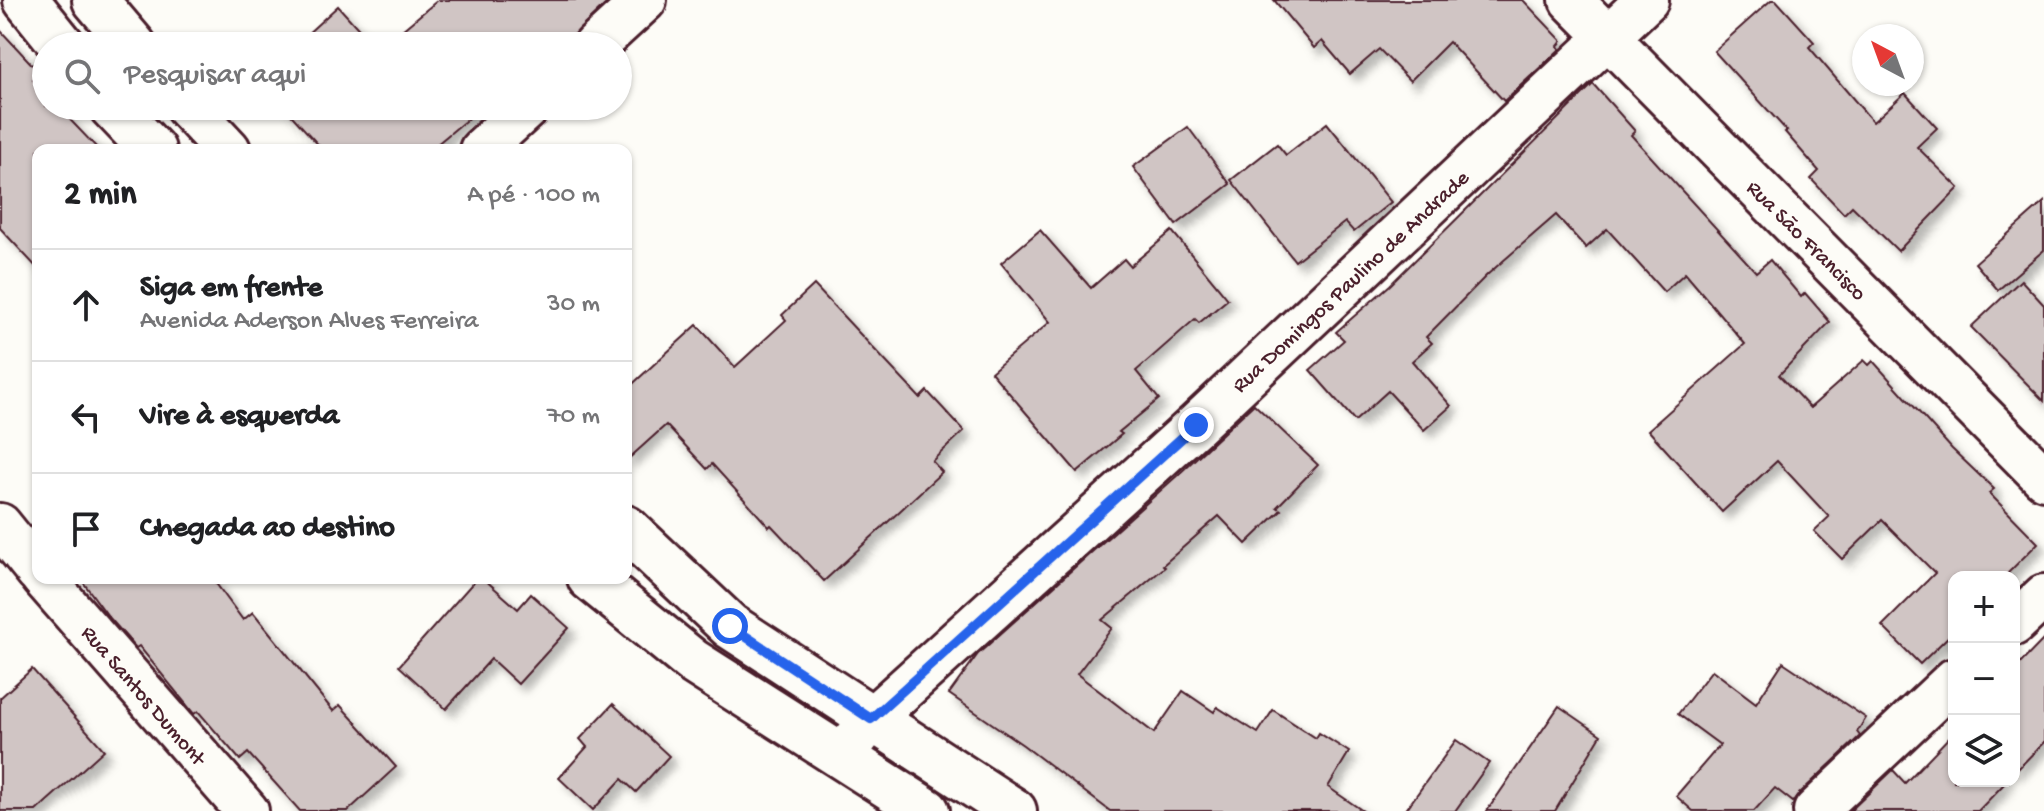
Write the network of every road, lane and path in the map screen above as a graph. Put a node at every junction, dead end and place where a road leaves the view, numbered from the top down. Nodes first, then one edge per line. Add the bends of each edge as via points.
1 (26, 0) edge
2 (95, 0) edge
3 (645, 0) edge
4 (1571, 0) edge
5 (1647, 0) edge
6 (52, 32) edge
7 (122, 32) edge
8 (610, 32) edge
9 (1608, 35) junction
10 (124, 120) edge
11 (200, 120) edge
12 (514, 120) edge
13 (147, 144) edge
14 (222, 144) edge
15 (488, 144) edge
16 (2044, 478) edge
17 (0, 525) edge
18 (632, 534) edge
19 (32, 565) edge
20 (48, 584) edge
21 (597, 584) edge
22 (2044, 596) edge
23 (2020, 618) edge
24 (1948, 686) edge
25 (871, 719) junction
26 (842, 757) junction
27 (247, 811) edge
28 (927, 811) edge
29 (1014, 811) edge
30 (1815, 811) edge

1 - 6 main road
2 - 7 main road
3 - 8 street
4 - 9 street, Rua São Francisco
5 - 9 street, Rua Domingos Paulino de Andrade
9 - 16 street, Rua São Francisco
9 - 25 street, Rua Domingos Paulino de Andrade via 1196,425
10 - 13 main road
11 - 14 main road
12 - 15 street
17 - 19 street
18 - 25 main road via 730,626
20 - 27 street, Rua Santos Dumont
21 - 26 main road via 692,661
22 - 23 street
24 - 30 street
25 - 26 street, Rua Domingos Paulino de Andrade
25 - 29 main road
26 - 28 main road

